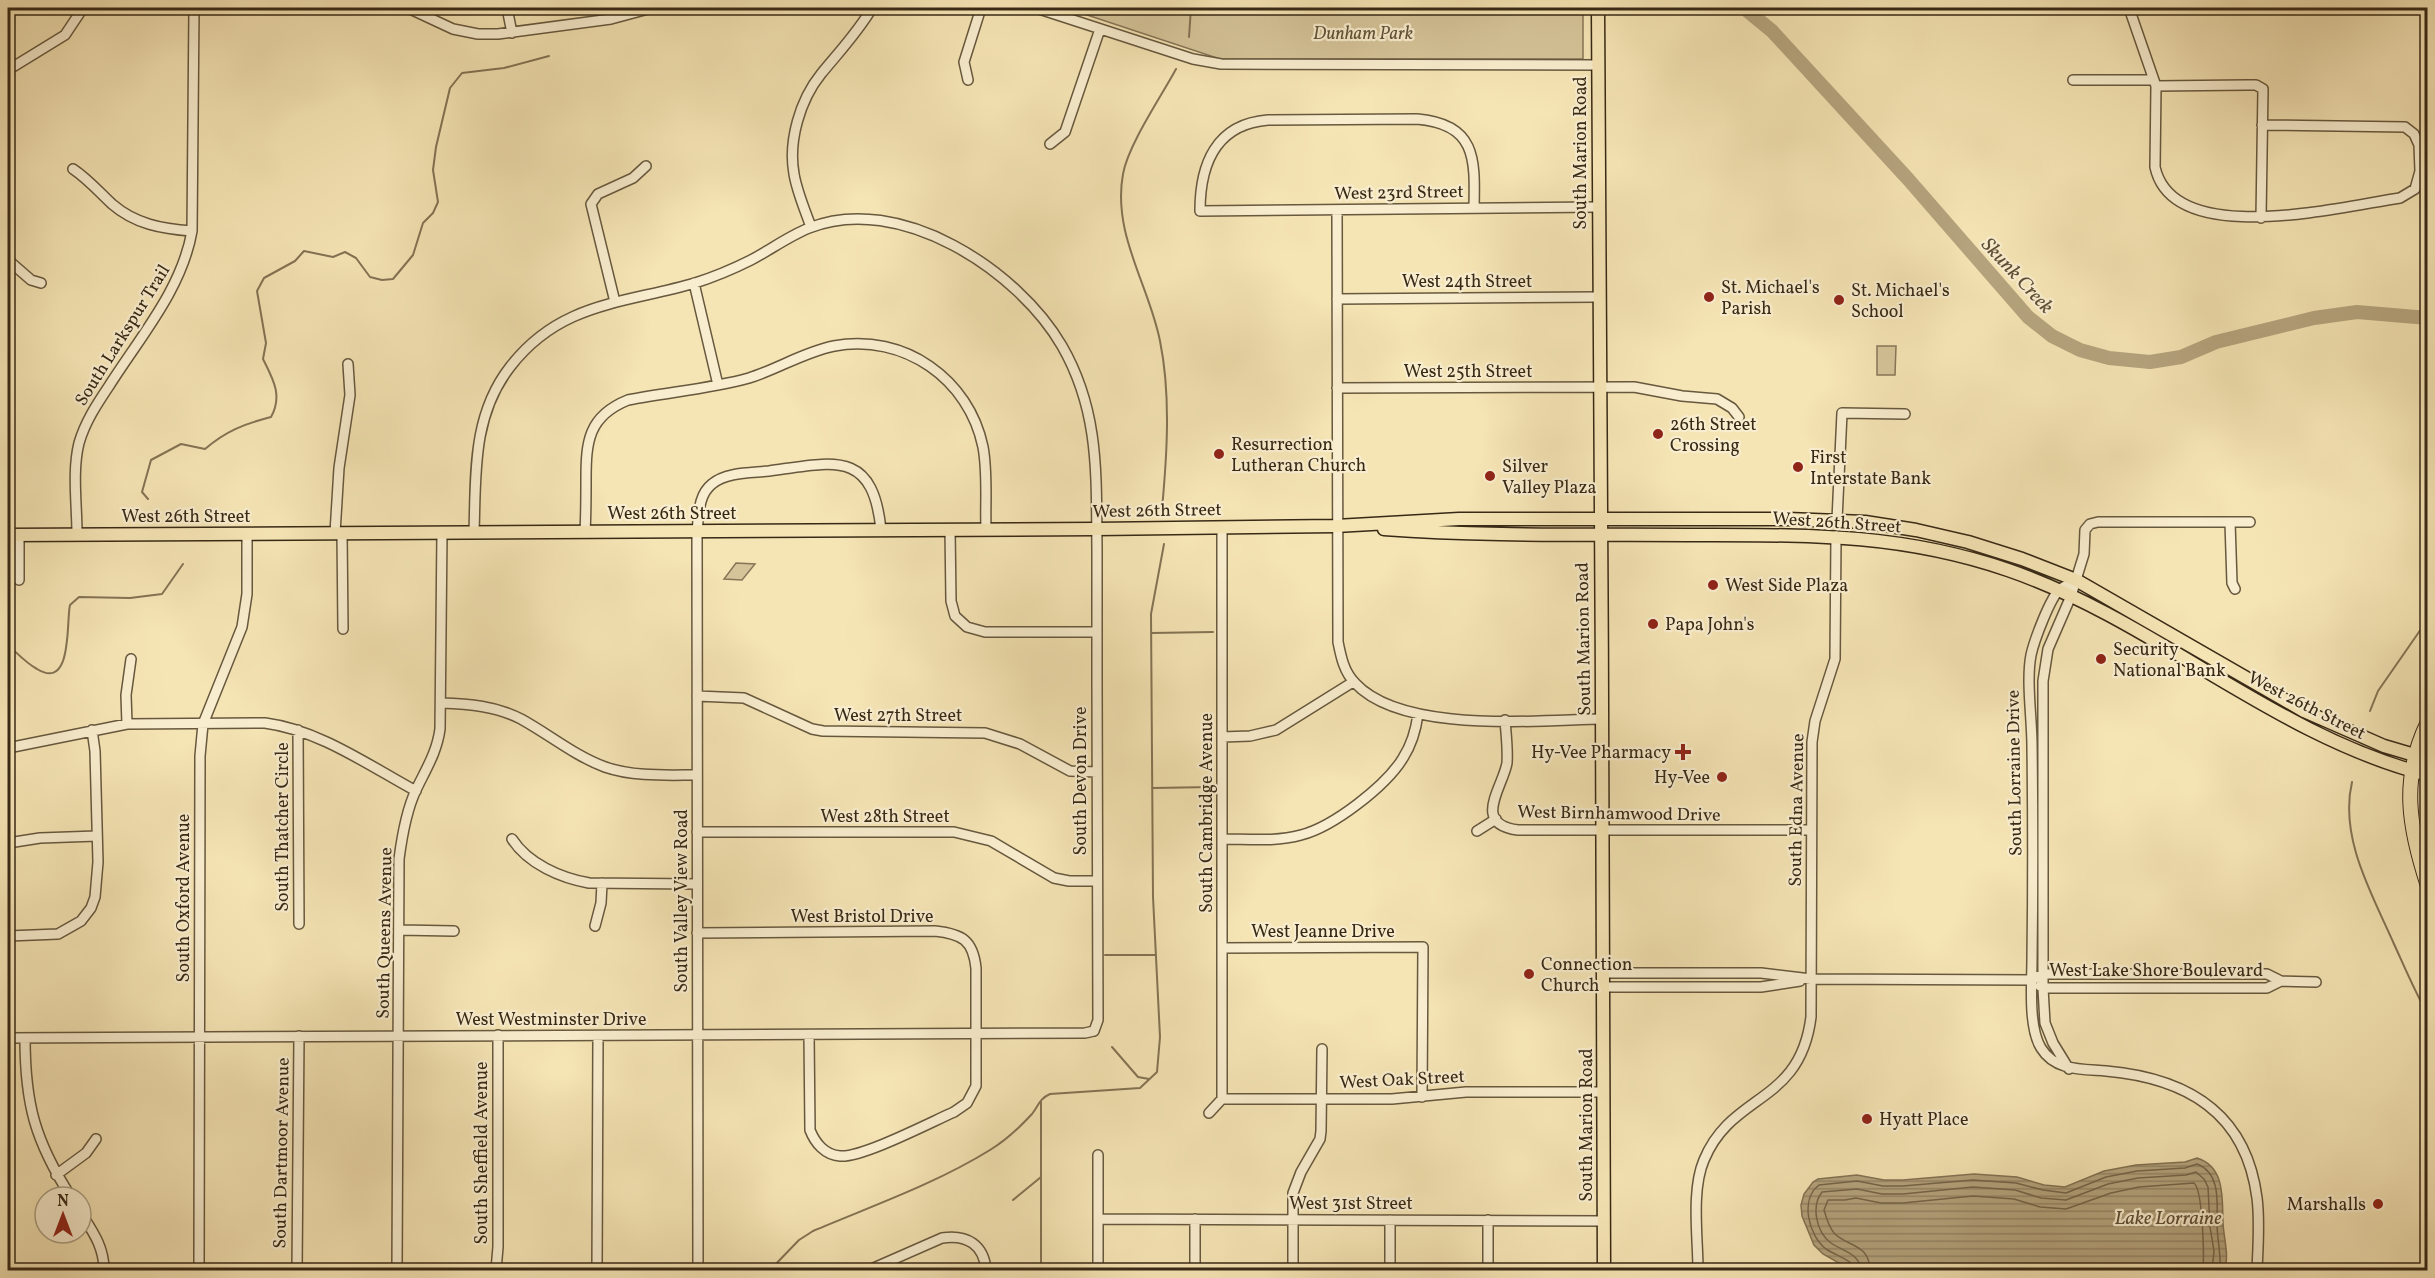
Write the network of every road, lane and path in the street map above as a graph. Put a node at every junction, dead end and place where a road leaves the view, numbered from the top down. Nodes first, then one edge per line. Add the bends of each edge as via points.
1 (83, 8) edge
2 (194, 8) edge
3 (408, 8) edge
4 (507, 8) edge
5 (652, 8) edge
6 (872, 8) edge
7 (981, 8) edge
8 (1036, 8) edge
9 (2130, 8) edge
10 (1598, 14) edge
11 (1100, 28) junction
12 (512, 33) junction
13 (1598, 65) junction
14 (8, 70) edge
15 (968, 80) dead end
16 (2073, 80) dead end
17 (2154, 83) junction
18 (2262, 125) junction
19 (1050, 144) dead end
20 (646, 166) dead end
21 (73, 169) dead end
22 (1598, 207) junction
23 (1474, 208) junction
24 (1337, 210) junction
25 (2262, 218) junction
26 (811, 227) junction
27 (192, 231) junction
28 (8, 260) edge
29 (41, 283) dead end
30 (694, 283) junction
31 (1598, 297) junction
32 (1337, 299) junction
33 (615, 302) junction
34 (348, 364) dead end
35 (718, 385) junction
36 (1600, 387) junction
37 (1337, 388) junction
38 (1905, 414) dead end
39 (1739, 417) dead end
40 (1600, 519) junction
41 (1837, 520) junction
42 (2230, 522) junction
43 (2250, 522) dead end
44 (1336, 526) junction
45 (1222, 527) junction
46 (950, 529) junction
47 (986, 529) junction
48 (1096, 529) junction
49 (881, 530) junction
50 (697, 531) junction
51 (442, 532) junction
52 (474, 532) junction
53 (585, 532) junction
54 (247, 533) junction
55 (338, 533) junction
56 (77, 534) junction
57 (1600, 534) junction
58 (13, 535) edge
59 (1713, 535) junction
60 (1836, 536) junction
61 (1957, 539) junction
62 (19, 580) dead end
63 (2076, 580) junction
64 (2235, 589) dead end
65 (2059, 591) junction
66 (2071, 596) junction
67 (343, 629) dead end
68 (1097, 632) junction
69 (130, 659) dead end
70 (1353, 682) junction
71 (697, 696) junction
72 (441, 703) junction
73 (1418, 714) junction
74 (1603, 719) junction
75 (1505, 720) junction
76 (2427, 722) edge
77 (127, 724) junction
78 (203, 724) junction
79 (92, 730) junction
80 (298, 730) junction
81 (1222, 737) junction
82 (8, 748) edge
83 (2421, 757) edge
84 (2412, 771) junction
85 (1097, 772) junction
86 (697, 775) junction
87 (2427, 775) edge
88 (416, 791) junction
89 (1496, 819) junction
90 (1811, 830) junction
91 (1477, 831) dead end
92 (1604, 831) junction
93 (698, 832) junction
94 (97, 836) junction
95 (512, 839) dead end
96 (1222, 839) junction
97 (8, 843) edge
98 (1097, 881) junction
99 (602, 884) junction
100 (697, 884) junction
101 (2427, 886) edge
102 (299, 924) dead end
103 (595, 926) dead end
104 (399, 930) junction
105 (454, 931) dead end
106 (697, 933) junction
107 (8, 936) edge
108 (1222, 948) junction
109 (1603, 973) junction
110 (2043, 974) junction
111 (1811, 979) junction
112 (2032, 980) junction
113 (2281, 981) junction
114 (2316, 982) dead end
115 (1603, 987) junction
116 (2043, 988) junction
117 (1095, 1031) junction
118 (976, 1033) junction
119 (398, 1035) junction
120 (498, 1035) junction
121 (697, 1035) junction
122 (810, 1035) junction
123 (200, 1036) junction
124 (299, 1036) junction
125 (598, 1036) junction
126 (8, 1038) edge
127 (25, 1038) junction
128 (1103, 1039) dead end
129 (1322, 1049) dead end
130 (2069, 1069) junction
131 (1604, 1092) junction
132 (1422, 1097) junction
133 (1222, 1099) junction
134 (1322, 1099) junction
135 (1209, 1113) dead end
136 (96, 1139) dead end
137 (1098, 1155) dead end
138 (56, 1174) junction
139 (63, 1185) edge
140 (1098, 1219) junction
141 (1293, 1219) junction
142 (1195, 1220) junction
143 (1390, 1220) junction
144 (1488, 1221) junction
145 (1604, 1221) junction
146 (93, 1232) edge
147 (93, 1270) edge
148 (104, 1270) edge
149 (199, 1270) edge
150 (297, 1270) edge
151 (397, 1270) edge
152 (428, 1270) edge
153 (496, 1270) edge
154 (597, 1270) edge
155 (698, 1270) edge
156 (868, 1270) edge
157 (986, 1270) edge
158 (1098, 1270) edge
159 (1195, 1270) edge
160 (1293, 1270) edge
161 (1390, 1270) edge
162 (1488, 1270) edge
163 (1604, 1270) edge
164 (1698, 1270) edge
165 (2257, 1270) edge

1 - 14 street via 65,35
2 - 27 street, South Larkspur Trail
3 - 12 street via 460,31
4 - 12 street
5 - 12 street via 611,19
6 - 26 street via 819,76 798,118 792,163
7 - 15 street via 964,62
8 - 11 street
9 - 17 street
10 - 13 main road, South Marion Road
11 - 13 street via 1221,64
11 - 19 street via 1065,132
13 - 22 main road, South Marion Road
16 - 17 street
17 - 18 street via 2260,87 2264,93
17 - 25 street via 2155,167 2160,185 2184,204 2210,213
18 - 25 street
18 - 25 street via 2405,127 2419,145 2420,171 2415,189 2400,198
20 - 33 street via 633,178 598,194 591,204
21 - 27 street via 113,205 136,219
22 - 23 street, West 23rd Street
22 - 31 main road, South Marion Road
23 - 24 street, West 23rd Street
23 - 24 street, West 23rd Street via 1472,154 1460,135 1432,120 1247,123 1221,141 1202,178 1200,211
24 - 32 street
26 - 30 street, South Devon Drive via 751,260
26 - 48 street, South Devon Drive via 869,220 931,235 980,260 1028,301 1062,347 1086,401 1094,442
27 - 56 street, South Larkspur Trail via 181,272 84,430 77,462
28 - 29 street via 31,280
30 - 33 street, South Devon Drive
30 - 35 street
31 - 32 street, West 24th Street
31 - 36 main road, South Marion Road
32 - 37 street
33 - 52 street, South Devon Drive via 574,315 543,334 519,356 497,387 488,404 477,450
34 - 55 street via 350,395 339,468
35 - 47 street via 848,344 890,347 915,357 954,386 971,413 984,451
35 - 53 street via 628,400 604,414 587,443
36 - 37 street, West 25th Street
36 - 39 street, West 25th Street via 1634,387 1717,399
36 - 40 main road, South Marion Road
37 - 44 street
38 - 41 street via 1842,413
40 - 41 main road, West 26th Street
40 - 44 main road, West 26th Street via 1442,519
40 - 57 main road, South Marion Road
41 - 59 main road via 1827,527 1755,528
41 - 61 main road, West 26th Street
42 - 43 street
42 - 63 street, South Lorraine Drive via 2090,524 2084,533 2084,554
42 - 64 street
44 - 45 main road, West 26th Street
44 - 57 main road, West 26th Street via 1458,534
44 - 70 street via 1338,642 1346,672
45 - 48 main road, West 26th Street
45 - 81 street, South Cambridge Avenue
46 - 47 main road, West 26th Street
46 - 49 main road, West 26th Street
46 - 68 street via 951,601 955,616 967,627 985,632
47 - 48 main road, West 26th Street
48 - 68 street, South Devon Drive
49 - 50 main road, West 26th Street
49 - 50 street, South Valley View Road via 876,497 867,481 855,470 827,464 718,480 703,497
50 - 53 main road, West 26th Street
50 - 71 street, South Valley View Road
51 - 52 main road, West 26th Street
51 - 55 main road, West 26th Street
51 - 72 street, South Queens Avenue
52 - 53 main road, West 26th Street
54 - 55 main road, West 26th Street
54 - 56 main road, West 26th Street
54 - 78 street, South Oxford Avenue via 247,594 242,627
55 - 67 street
56 - 58 main road, West 26th Street
57 - 59 main road, West 26th Street
57 - 74 main road, South Marion Road
58 - 62 street
59 - 60 main road, West 26th Street
60 - 61 main road via 1840,531 1855,528
60 - 65 main road, West 26th Street via 1882,540 1960,555
60 - 90 street, South Edna Avenue via 1835,660 1813,731
61 - 63 main road, West 26th Street via 2022,558
63 - 65 street, South Lorraine Drive
63 - 66 street, South Lorraine Drive
63 - 83 main road, West 26th Street via 2304,711
65 - 66 main road, West 26th Street
65 - 112 street, South Lorraine Drive via 2038,632 2029,665
66 - 84 main road, West 26th Street via 2295,723
66 - 110 street, South Lorraine Drive via 2044,667
68 - 85 street, South Devon Drive
69 - 77 street
70 - 73 street via 1384,704
70 - 81 street via 1276,730
71 - 85 street, West 27th Street via 744,698 823,731 985,733 1020,744 1070,771
71 - 86 street, South Valley View Road
72 - 86 street via 480,705 520,718 576,754 608,768 653,775
72 - 88 street, South Queens Avenue via 436,751
73 - 75 street
73 - 96 street via 1412,743 1395,770 1327,826 1290,838
74 - 75 street
74 - 92 main road, South Marion Road
75 - 89 street, West Birnhamwood Drive via 1507,760 1492,804
76 - 83 highway
77 - 78 street
77 - 79 street
78 - 80 street via 265,723
78 - 123 street, South Oxford Avenue
79 - 82 street
79 - 94 street
80 - 88 street
80 - 102 street, South Thatcher Circle
81 - 96 street, South Cambridge Avenue
83 - 84 highway
84 - 87 main road, West 26th Street
84 - 101 highway via 2411,824
85 - 98 street, South Devon Drive
86 - 93 street, South Valley View Road
88 - 104 street, South Queens Avenue via 406,818 399,859
89 - 91 street
89 - 92 street, West Birnhamwood Drive via 1506,828 1518,830
90 - 92 street, West Birnhamwood Drive
90 - 111 street, South Edna Avenue
92 - 109 main road, South Marion Road
93 - 98 street, West 28th Street via 954,832 991,841 1054,879
93 - 100 street, South Valley View Road
94 - 97 street
94 - 107 street via 95,897 81,921 58,934
95 - 99 street via 524,854 552,870 578,881
96 - 108 street, South Cambridge Avenue
98 - 117 street, South Devon Drive
99 - 100 street
99 - 103 street
100 - 106 street, South Valley View Road
104 - 105 street
104 - 119 street, South Queens Avenue
106 - 118 street, West Bristol Drive via 935,931 957,936 968,943 975,957
106 - 121 street, South Valley View Road
108 - 132 street, West Jeanne Drive via 1423,947
108 - 133 street, South Cambridge Avenue
109 - 111 street, West Lake Shore Boulevard via 1761,974
109 - 115 main road, South Marion Road
110 - 112 street, West Lake Shore Boulevard
110 - 113 street, West Lake Shore Boulevard via 2267,974
110 - 116 street, South Lorraine Drive
111 - 112 street, West Lake Shore Boulevard
111 - 115 street, West Lake Shore Boulevard via 1761,987
111 - 164 street, South Edna Avenue via 1808,1036 1794,1068 1772,1092 1727,1125 1703,1161 1698,1185
112 - 116 street, West Lake Shore Boulevard
112 - 130 street, South Lorraine Drive via 2039,1046 2047,1057
113 - 114 street, West Lake Shore Boulevard
113 - 116 street, West Lake Shore Boulevard via 2266,988
115 - 131 main road, South Marion Road
116 - 130 street, South Lorraine Drive via 2045,1023
117 - 118 street, West Westminster Drive
117 - 128 street
118 - 122 street, West Westminster Drive
118 - 122 street, West Bristol Drive via 976,1086 967,1103 861,1153 841,1156 823,1149 810,1130
119 - 120 street, West Westminster Drive
119 - 124 street, West Westminster Drive
119 - 151 street, South Queens Avenue
120 - 125 street, West Westminster Drive
120 - 153 street, South Sheffield Avenue
121 - 122 street, West Westminster Drive
121 - 125 street, West Westminster Drive
121 - 155 street, South Valley View Road
123 - 124 street, West Westminster Drive
123 - 127 street, West Westminster Drive
123 - 149 street, South Oxford Avenue
124 - 150 street, South Dartmoor Avenue
125 - 154 street
126 - 127 street, West Westminster Drive
127 - 138 street via 28,1101 40,1141
129 - 134 street
130 - 165 street via 2156,1078 2187,1092 2220,1116 2239,1141 2253,1177 2258,1199
131 - 132 street, West Oak Street via 1466,1092
131 - 145 main road, South Marion Road
132 - 134 street, West Oak Street
133 - 134 street, West Oak Street
133 - 135 street
134 - 141 street via 1320,1139 1293,1193
136 - 138 street via 86,1153
137 - 140 street
138 - 139 street
140 - 142 street, West 31st Street
140 - 158 street
141 - 142 street, West 31st Street
141 - 143 street, West 31st Street
141 - 160 street
142 - 159 street
143 - 144 street, West 31st Street
143 - 161 street
144 - 145 street, West 31st Street
144 - 162 street
145 - 163 main road, South Marion Road
146 - 148 street via 104,1256
147 - 148 street
148 - 149 street
149 - 150 street
150 - 151 street
151 - 152 street
156 - 157 street via 942,1238 956,1237 977,1246

